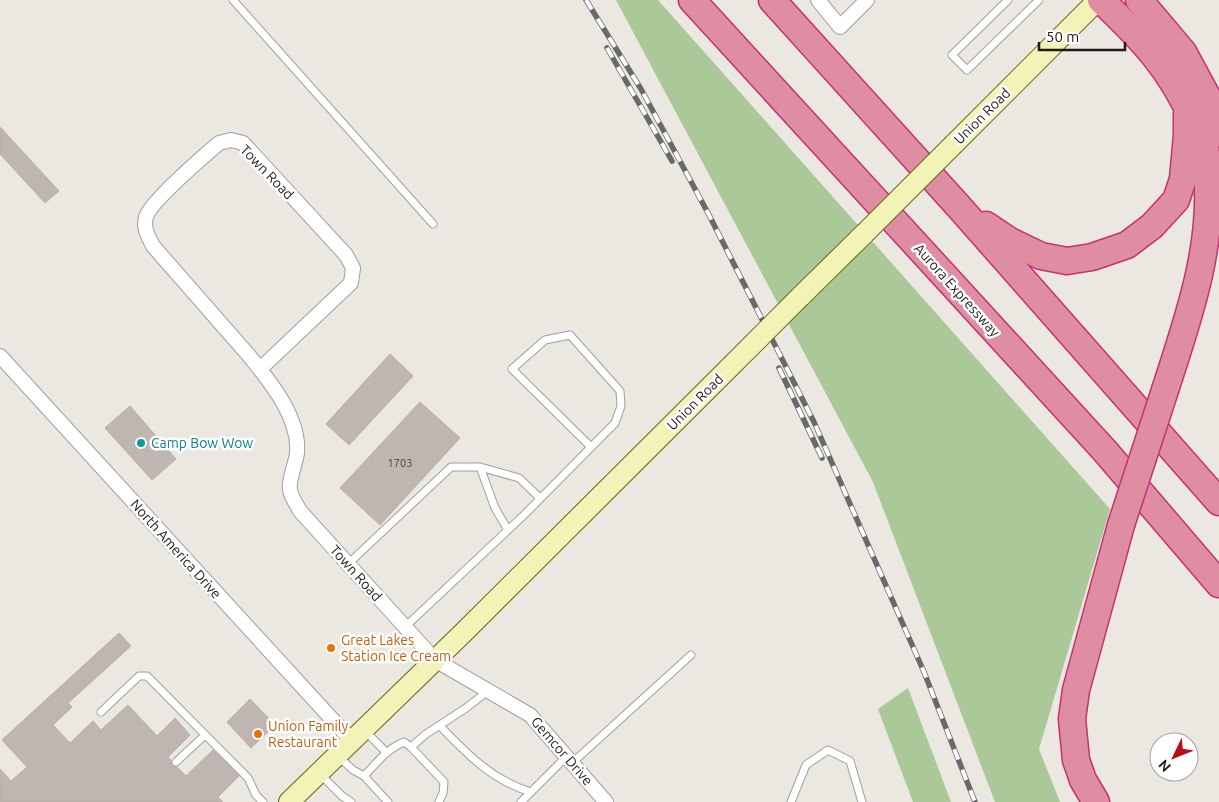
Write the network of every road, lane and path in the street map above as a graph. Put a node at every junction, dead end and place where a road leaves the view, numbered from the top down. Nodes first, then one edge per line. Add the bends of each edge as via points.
1 (233, 0) edge
2 (692, 0) edge
3 (772, 0) edge
4 (818, 0) edge
5 (867, 0) edge
6 (1008, 0) edge
7 (1100, 0) edge
8 (1138, 0) edge
9 (1036, 1) edge
10 (1187, 106) junction
11 (1219, 133) edge
12 (960, 208) junction
13 (433, 224) dead end
14 (1219, 241) edge
15 (0, 356) edge
16 (260, 369) junction
17 (1171, 393) junction
18 (591, 447) junction
19 (480, 466) junction
20 (540, 498) junction
21 (1219, 502) edge
22 (1127, 529) junction
23 (508, 530) junction
24 (348, 564) junction
25 (1219, 584) edge
26 (405, 627) junction
27 (691, 656) dead end
28 (435, 660) junction
29 (488, 691) junction
30 (101, 712) dead end
31 (440, 726) junction
32 (205, 735) junction
33 (358, 735) junction
34 (412, 747) junction
35 (386, 752) junction
36 (337, 755) junction
37 (570, 759) junction
38 (176, 762) dead end
39 (319, 773) junction
40 (364, 776) junction
41 (531, 792) junction
42 (263, 802) edge
43 (290, 802) edge
44 (351, 802) edge
45 (388, 802) edge
46 (439, 802) edge
47 (521, 802) edge
48 (606, 802) edge
49 (791, 802) edge
50 (862, 802) edge
51 (1096, 802) edge
52 (1113, 802) edge

1 - 13 lane
2 - 25 highway, Aurora Expressway via 1105,451
3 - 12 highway
4 - 5 street via 840,27
6 - 9 lane via 952,55 967,70
7 - 10 highway via 1162,64
7 - 28 main road, Union Road, bridge
8 - 11 highway via 1183,52 1209,100
10 - 12 highway via 1183,179 1176,200 1152,226 1127,245 1092,257 1067,261 1041,256 1010,241
10 - 17 highway via 1205,146 1209,192 1203,256
12 - 21 highway
14 - 17 highway via 1187,369
15 - 33 street, North America Drive
16 - 16 street, Town Road via 153,246 145,230 146,215 155,202 218,143 232,140 243,143 346,255 353,268 351,283
16 - 24 street, Town Road via 276,389 295,429 297,452 290,490 300,511
17 - 22 highway, bridge
18 - 18 lane via 614,423 621,406 620,391 570,335 545,340 512,369
18 - 20 lane
19 - 20 lane via 519,478
19 - 23 lane via 495,508
19 - 24 lane via 451,468
20 - 23 lane
22 - 51 highway via 1076,690 1072,720 1076,760
22 - 52 highway via 1085,689 1082,721 1084,749 1092,772
23 - 26 lane
24 - 26 street, Town Road
26 - 28 street, Town Road
27 - 37 lane
28 - 29 street, Gemcor Drive
28 - 33 main road, Union Road
29 - 31 lane
29 - 37 street, Gemcor Drive via 530,715
30 - 32 lane via 140,676 147,676
31 - 34 lane
31 - 41 lane via 473,760 514,787
32 - 38 lane
32 - 42 lane via 248,778
33 - 35 lane
33 - 36 main road, Union Road
34 - 35 lane via 404,742
34 - 46 lane via 444,782
35 - 40 lane
36 - 39 main road, Union Road
36 - 40 lane
37 - 41 lane
37 - 48 street, Gemcor Drive
39 - 43 main road, Union Road
39 - 44 lane
40 - 45 lane
41 - 47 lane
49 - 50 lane via 806,765 828,750 850,761

